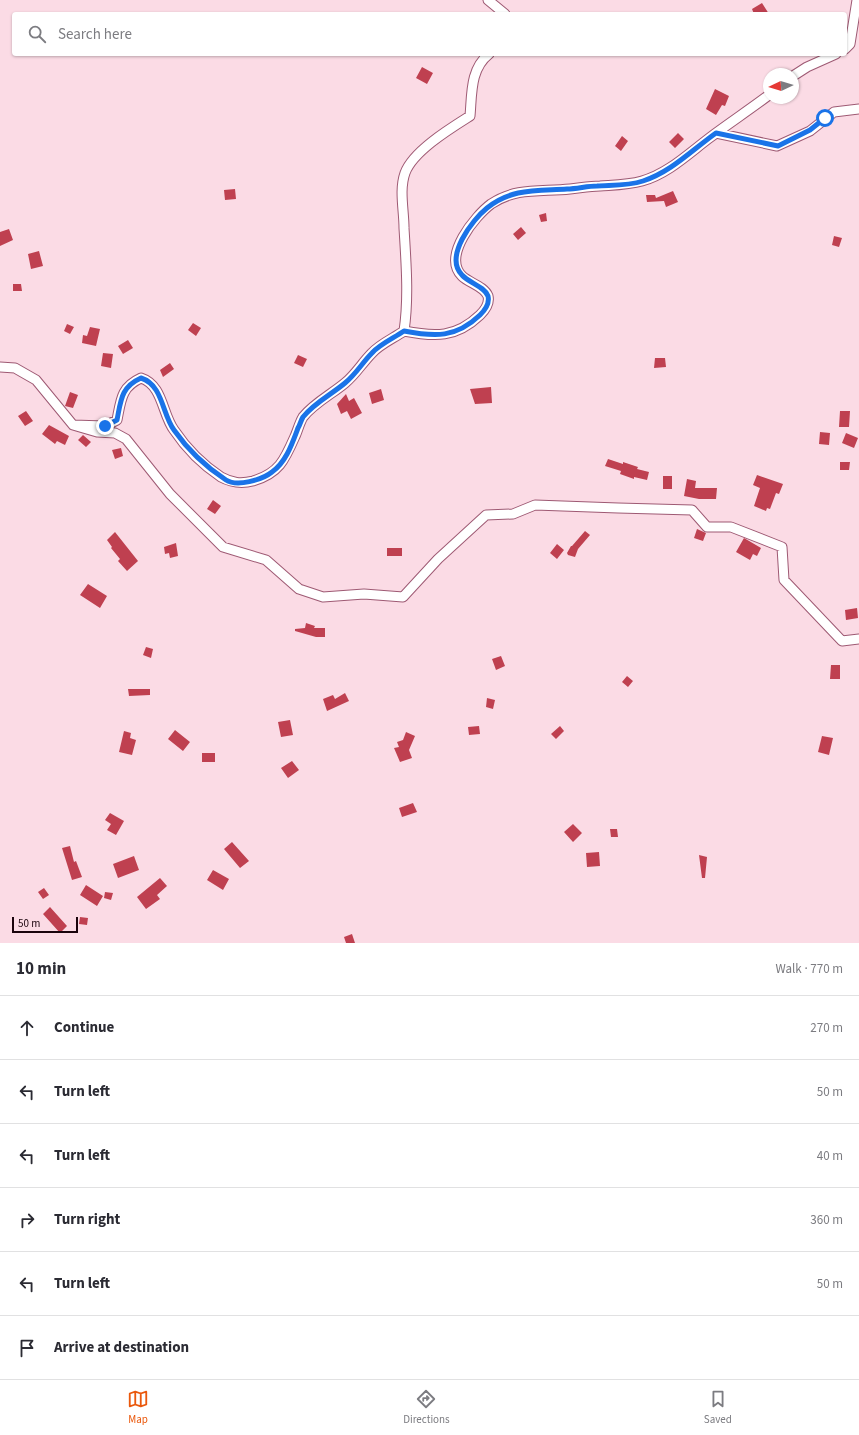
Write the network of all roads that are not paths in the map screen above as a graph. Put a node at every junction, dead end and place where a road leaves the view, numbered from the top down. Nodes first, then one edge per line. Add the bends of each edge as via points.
1 (488, 0) edge
2 (857, 0) edge
3 (503, 12) edge
4 (848, 37) edge
5 (847, 47) edge
6 (487, 56) edge
7 (832, 56) edge
8 (799, 72) edge
9 (763, 99) edge
10 (859, 109) edge
11 (716, 133) junction
12 (404, 331) junction
13 (0, 367) edge
14 (73, 425) junction
15 (859, 639) edge

1 - 3 street
2 - 4 street
4 - 5 street via 850,44
6 - 12 street via 473,80 470,116 433,140 415,157 405,173 402,196 407,313
7 - 8 street
9 - 11 street
10 - 11 street via 834,112 810,130 778,146
11 - 12 street via 671,167 642,181 626,185 524,191 499,199 478,216 463,237 457,252 457,264 462,275 487,295 488,302 483,312 462,328 445,335
12 - 14 street via 372,352 354,376 303,418 286,457 273,472 263,478 247,482 230,482 212,471 186,446 167,419 159,395 148,380 141,378 132,382 124,391 117,420 105,426
13 - 14 street via 15,368 36,380
14 - 15 street via 97,432 115,433 126,439 170,494 223,547 266,560 299,589 323,597 364,594 403,597 438,559 486,514 513,514 535,505 692,510 707,527 731,527 782,547 784,580 842,641

